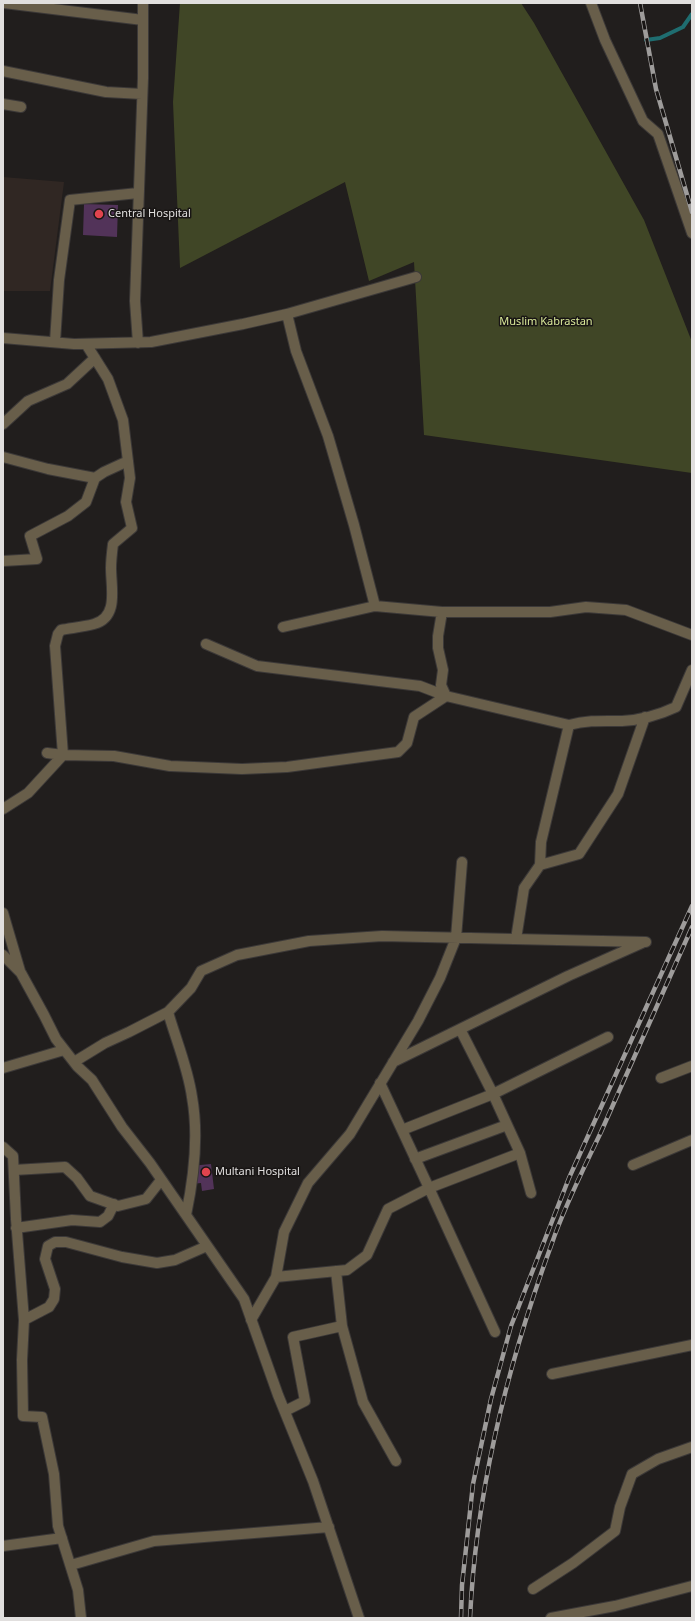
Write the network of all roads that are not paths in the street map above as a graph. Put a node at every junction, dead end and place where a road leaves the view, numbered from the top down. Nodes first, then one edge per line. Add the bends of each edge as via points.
1 (4, 3) edge
2 (143, 3) edge
3 (591, 3) edge
4 (45, 5) edge
5 (143, 20) junction
6 (3, 71) edge
7 (142, 94) junction
8 (3, 104) edge
9 (21, 107) dead end
10 (138, 193) junction
11 (692, 234) edge
12 (416, 277) dead end
13 (288, 314) junction
14 (3, 338) edge
15 (55, 342) junction
16 (138, 343) junction
17 (86, 344) junction
18 (95, 358) junction
19 (3, 424) edge
20 (3, 458) edge
21 (128, 461) junction
22 (95, 478) junction
23 (3, 560) edge
24 (375, 606) junction
25 (442, 612) junction
26 (283, 627) dead end
27 (692, 635) edge
28 (206, 644) dead end
29 (692, 670) edge
30 (446, 696) junction
31 (645, 717) junction
32 (569, 726) junction
33 (47, 753) dead end
34 (63, 755) junction
35 (3, 809) edge
36 (462, 862) dead end
37 (540, 865) junction
38 (3, 913) edge
39 (456, 938) junction
40 (516, 939) junction
41 (3, 955) edge
42 (21, 973) junction
43 (168, 1012) junction
44 (460, 1029) junction
45 (608, 1037) dead end
46 (64, 1050) junction
47 (74, 1062) junction
48 (392, 1062) junction
49 (692, 1066) edge
50 (3, 1068) edge
51 (660, 1078) dead end
52 (380, 1083) junction
53 (493, 1094) junction
54 (507, 1125) junction
55 (402, 1130) junction
56 (692, 1140) edge
57 (3, 1147) edge
58 (520, 1153) junction
59 (415, 1159) junction
60 (633, 1165) dead end
61 (14, 1170) junction
62 (161, 1180) junction
63 (429, 1188) junction
64 (531, 1193) dead end
65 (114, 1204) junction
66 (186, 1215) junction
67 (16, 1228) junction
68 (207, 1246) junction
69 (336, 1271) junction
70 (276, 1277) junction
71 (24, 1320) junction
72 (251, 1320) junction
73 (342, 1326) junction
74 (495, 1332) dead end
75 (692, 1345) edge
76 (552, 1374) dead end
77 (285, 1411) junction
78 (692, 1447) edge
79 (396, 1461) dead end
80 (328, 1527) junction
81 (62, 1538) junction
82 (3, 1546) edge
83 (71, 1565) junction
84 (692, 1586) edge
85 (533, 1589) dead end
86 (81, 1618) edge
87 (359, 1618) edge
88 (551, 1618) edge

1 - 4 street
2 - 5 street
3 - 11 street via 605,40 643,121 658,134
4 - 5 street
5 - 7 street
6 - 7 street via 106,92
7 - 10 street
8 - 9 street
10 - 15 street via 70,200
10 - 16 street via 135,301
12 - 13 street
13 - 16 street
13 - 24 street via 296,351 328,436
14 - 15 street
15 - 17 street
16 - 17 street
17 - 18 street
18 - 19 street via 67,384 28,401
18 - 21 street via 108,380 123,420
20 - 22 street
21 - 22 street
21 - 34 street via 130,478 126,502 132,528 113,544 113,596 110,612 94,624 60,630 55,646
22 - 23 street via 86,502 68,516 30,536 37,560
24 - 25 street
24 - 26 street
25 - 27 street via 550,612 586,606 626,610
25 - 30 street via 438,648 443,670 441,685
28 - 30 street via 257,666 420,686
29 - 31 street via 676,707 662,714
30 - 32 street
30 - 34 street via 414,717 407,743 398,752 366,757 287,767 242,769 170,766 114,756
31 - 32 street via 623,721 582,722
31 - 37 street via 618,794 579,854
32 - 37 street via 541,842
33 - 34 street
34 - 35 street via 28,793
36 - 39 street
37 - 40 street via 524,888
38 - 42 street
39 - 40 street
39 - 43 street via 382,936 309,941 237,955 202,971 191,988
39 - 48 street via 440,978 418,1021
40 - 44 street via 646,942 568,976
41 - 42 street
42 - 46 street
43 - 47 street via 105,1043
43 - 66 street via 192,1096 195,1122 193,1179
44 - 48 street
44 - 53 street
45 - 53 street
46 - 47 street
46 - 50 street
47 - 62 street via 92,1080 122,1127
48 - 52 street
49 - 51 street
52 - 55 street
52 - 70 street via 350,1134 308,1183 284,1232
53 - 54 street
53 - 55 street
54 - 58 street
54 - 59 street
55 - 59 street
56 - 60 street
57 - 61 street via 13,1156
58 - 63 street
58 - 64 street
59 - 63 street
61 - 65 street via 65,1167 90,1196
61 - 67 street
62 - 65 street via 146,1199 118,1206
62 - 66 street
63 - 69 street via 388,1209 367,1254 347,1270
63 - 74 street
65 - 67 street via 108,1216 100,1222 72,1220
66 - 68 street
67 - 71 street
68 - 71 street via 175,1260 157,1263 66,1242 55,1242 48,1246 45,1259 55,1289 54,1299 49,1307
68 - 72 street via 244,1299
69 - 70 street
69 - 73 street
70 - 72 street
71 - 81 street via 23,1416 42,1417 54,1474 58,1526
72 - 77 street
73 - 77 street via 293,1337 305,1401
73 - 79 street via 363,1402
75 - 76 street
77 - 80 street
78 - 85 street via 658,1459 632,1474 620,1507 615,1531
80 - 83 street via 154,1541
80 - 87 street
81 - 82 street
81 - 83 street
83 - 86 street via 78,1590
84 - 88 street via 615,1606

